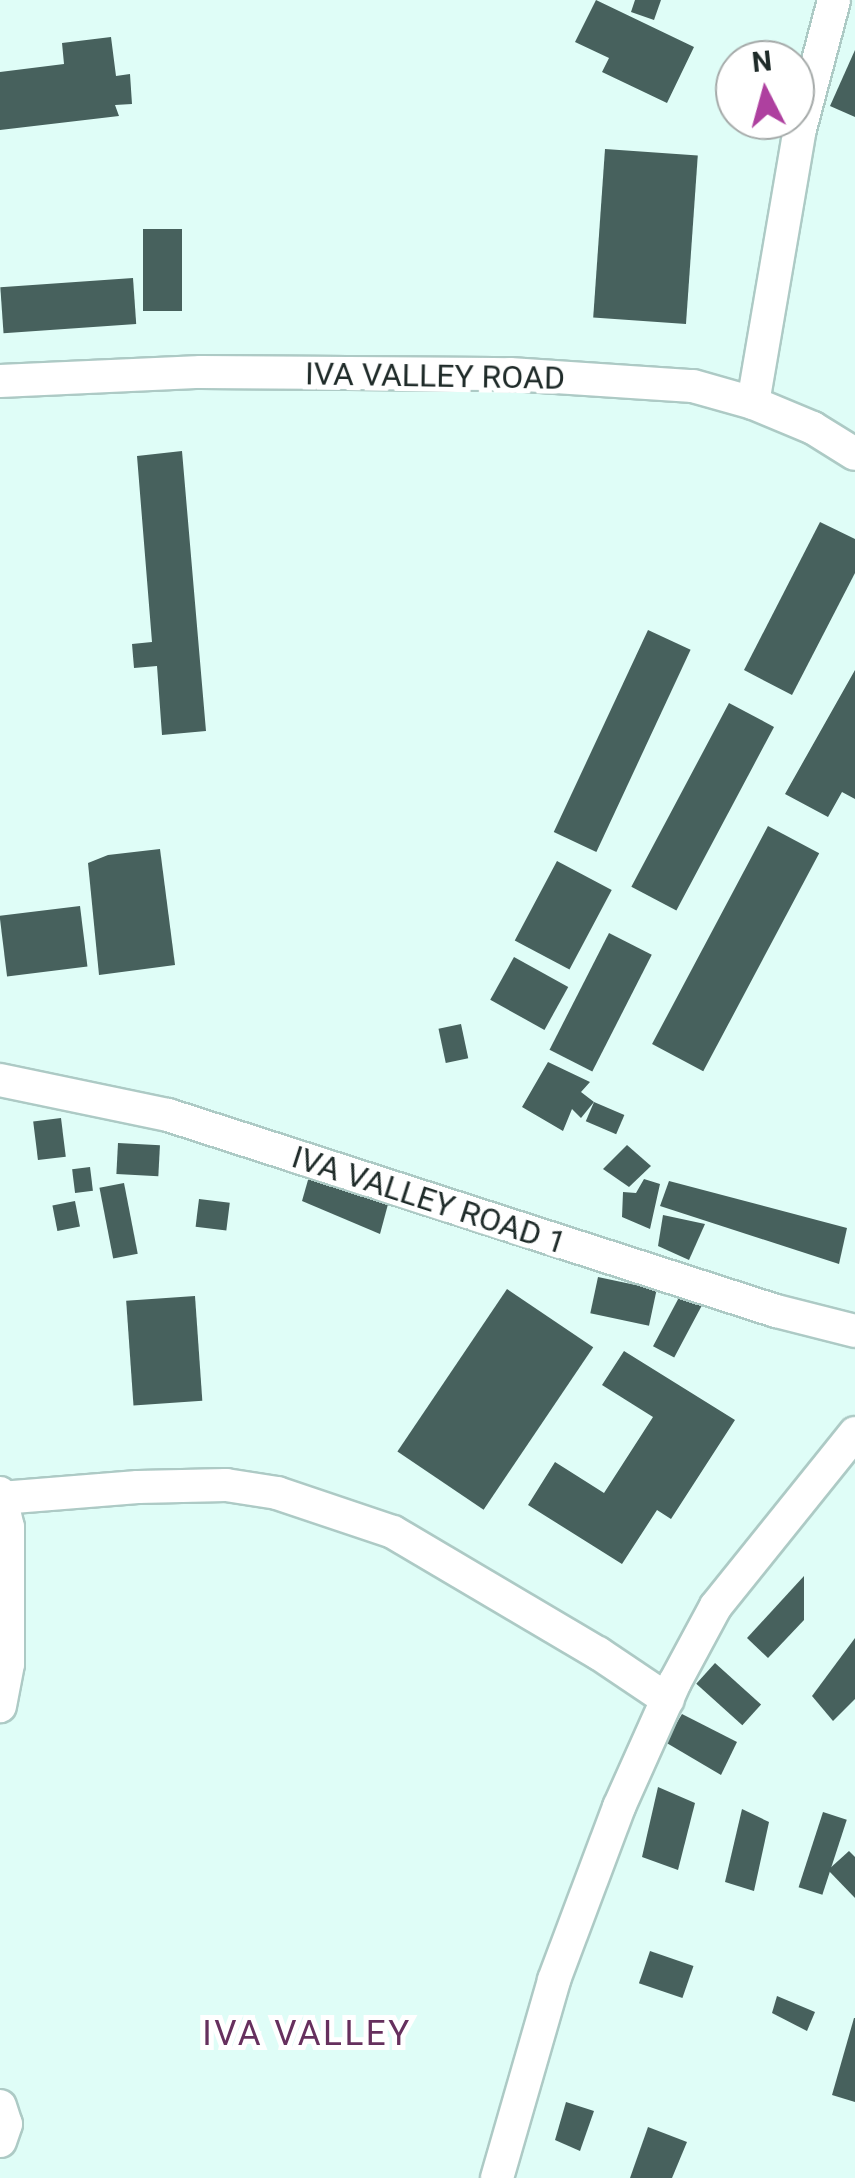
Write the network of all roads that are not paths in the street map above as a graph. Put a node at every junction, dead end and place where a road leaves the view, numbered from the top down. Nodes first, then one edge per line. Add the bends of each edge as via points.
1 (834, 0) edge
2 (0, 381) edge
3 (752, 403) junction
4 (855, 454) edge
5 (0, 1080) edge
6 (855, 1331) edge
7 (855, 1432) edge
8 (0, 1496) edge
9 (668, 1700) junction
10 (0, 1706) edge
11 (0, 2106) edge
12 (0, 2141) edge
13 (497, 2178) edge

1 - 3 street via 800,129
2 - 3 street, IVA VALLEY ROAD via 201,372 510,374 693,386
3 - 4 street, IVA VALLEY ROAD
5 - 6 street, IVA VALLEY ROAD 1 via 168,1115 758,1306
7 - 9 street via 716,1606
8 - 9 street via 226,1486 277,1493 393,1532
8 - 10 street via 8,1527 8,1664
9 - 13 street via 619,1807 554,1980
11 - 12 street via 6,2124

